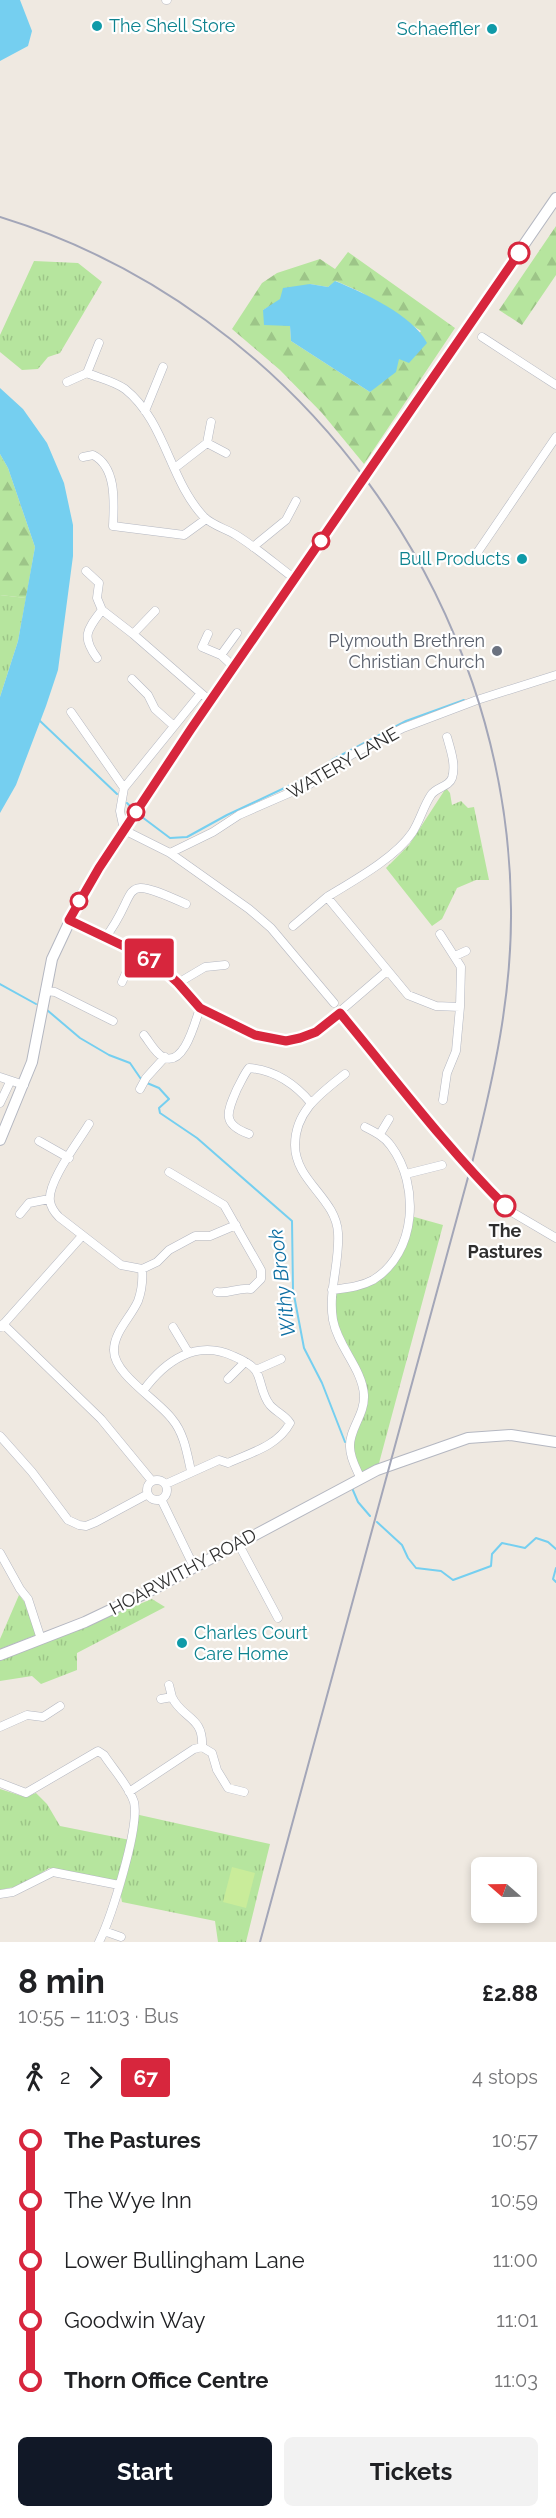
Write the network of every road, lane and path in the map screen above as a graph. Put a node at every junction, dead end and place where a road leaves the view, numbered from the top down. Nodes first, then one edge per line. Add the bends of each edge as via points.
1 (556, 198) edge
2 (482, 337) dead end
3 (99, 343) dead end
4 (163, 367) dead end
5 (87, 373) junction
6 (67, 382) dead end
7 (556, 385) edge
8 (145, 411) junction
9 (211, 422) dead end
10 (556, 437) edge
11 (207, 442) junction
12 (226, 453) dead end
13 (82, 457) dead end
14 (176, 467) junction
15 (296, 501) dead end
16 (206, 519) junction
17 (253, 547) junction
18 (477, 553) dead end
19 (86, 571) dead end
20 (295, 579) junction
21 (102, 610) junction
22 (155, 611) dead end
23 (208, 633) dead end
24 (237, 633) dead end
25 (134, 634) junction
26 (220, 655) junction
27 (97, 658) dead end
28 (234, 667) junction
29 (556, 675) edge
30 (132, 679) dead end
31 (206, 697) junction
32 (70, 712) dead end
33 (177, 723) junction
34 (191, 729) junction
35 (447, 737) dead end
36 (124, 788) junction
37 (124, 830) junction
38 (170, 853) junction
39 (327, 897) junction
40 (186, 904) dead end
41 (69, 920) junction
42 (293, 926) dead end
43 (440, 934) dead end
44 (105, 938) junction
45 (466, 951) dead end
46 (135, 953) junction
47 (454, 956) junction
48 (225, 965) dead end
49 (387, 971) junction
50 (123, 982) dead end
51 (178, 983) junction
52 (45, 991) junction
53 (334, 1003) dead end
54 (460, 1007) junction
55 (200, 1008) junction
56 (340, 1013) junction
57 (113, 1021) dead end
58 (144, 1035) dead end
59 (165, 1057) junction
60 (345, 1074) dead end
61 (0, 1077) edge
62 (10, 1082) junction
63 (24, 1085) junction
64 (140, 1089) dead end
65 (443, 1100) dead end
66 (0, 1103) edge
67 (311, 1103) junction
68 (389, 1119) dead end
69 (89, 1124) dead end
70 (365, 1126) dead end
71 (249, 1134) dead end
72 (380, 1134) junction
73 (0, 1140) edge
74 (39, 1141) dead end
75 (69, 1158) junction
76 (442, 1165) dead end
77 (169, 1172) dead end
78 (406, 1174) junction
79 (49, 1199) junction
80 (20, 1214) dead end
81 (237, 1225) junction
82 (82, 1236) junction
83 (556, 1238) edge
84 (142, 1269) junction
85 (332, 1290) junction
86 (217, 1292) dead end
87 (2, 1326) edge
88 (173, 1327) dead end
89 (188, 1352) junction
90 (281, 1359) dead end
91 (245, 1362) junction
92 (256, 1370) junction
93 (228, 1379) dead end
94 (143, 1391) junction
95 (0, 1436) edge
96 (556, 1442) edge
97 (191, 1470) junction
98 (360, 1478) junction
99 (152, 1481) junction
100 (166, 1484) junction
101 (148, 1494) junction
102 (161, 1499) junction
103 (238, 1543) junction
104 (0, 1553) edge
105 (194, 1567) junction
106 (278, 1618) dead end
107 (41, 1639) junction
108 (0, 1655) edge
109 (170, 1685) dead end
110 (172, 1697) junction
111 (161, 1699) dead end
112 (60, 1706) dead end
113 (0, 1727) edge
114 (202, 1747) junction
115 (0, 1784) edge
116 (129, 1792) junction
117 (244, 1792) dead end
118 (120, 1885) junction
119 (0, 1894) edge
120 (104, 1931) junction
121 (121, 1937) dead end
122 (99, 1942) edge

1 - 20 street
2 - 7 street
3 - 5 street
4 - 8 street
5 - 6 street
5 - 8 street via 125,389
8 - 14 street
9 - 11 street
10 - 18 street
11 - 12 street
11 - 14 street
13 - 16 street via 93,455 107,467 114,500 112,526 184,535
14 - 16 street via 183,486
15 - 17 street via 286,520
16 - 17 street
17 - 20 street
19 - 21 street via 99,583 97,598
20 - 28 street
21 - 25 street
21 - 27 street via 88,632 88,646
22 - 25 street
23 - 26 street via 202,647
24 - 26 street
25 - 31 street
26 - 28 street
28 - 31 street
29 - 38 street, WATERY LANE via 403,728 351,755 310,784 239,815
30 - 33 street via 155,709
31 - 33 street
31 - 34 street
32 - 36 street
33 - 34 street
33 - 36 street
34 - 37 street
35 - 39 street via 454,762 452,779 430,796 411,835 376,866
36 - 37 street via 120,811
37 - 38 street
37 - 41 street
38 - 53 street via 260,918
39 - 42 street
39 - 49 street
40 - 44 street via 148,888 134,889
41 - 44 street
41 - 52 street via 52,958
43 - 47 street
44 - 46 street
45 - 47 street
46 - 50 street
46 - 51 street via 153,960
47 - 54 street via 461,967
48 - 51 street via 205,967
49 - 54 street via 408,995 436,1006
49 - 56 street
51 - 55 street
52 - 57 street via 55,992
52 - 63 street
54 - 65 street via 456,1051 447,1073
55 - 56 street via 255,1035 286,1041 316,1032
55 - 59 street via 183,1050 177,1056
56 - 83 street via 479,1180 510,1211
58 - 59 street
59 - 64 street
60 - 67 street
61 - 62 street
62 - 63 street
62 - 66 street
63 - 73 street
67 - 71 street via 288,1081 249,1068 228,1114 236,1130
67 - 85 street via 297,1130 296,1158 335,1217 338,1242
68 - 72 street
69 - 75 street
70 - 72 street
72 - 78 street via 391,1145
74 - 75 street
75 - 79 street
76 - 78 street
77 - 81 street via 224,1205
78 - 85 street via 410,1216 395,1256 370,1281
79 - 80 street via 30,1203
79 - 82 street via 52,1209
81 - 84 street via 210,1236 195,1236
81 - 86 street via 261,1270 261,1279 251,1289
82 - 84 street via 121,1265
82 - 87 street
84 - 94 street via 143,1285 114,1351 118,1367
85 - 98 street via 337,1332 363,1385 363,1410 350,1447
87 - 99 street via 102,1419
88 - 89 street
89 - 91 street via 221,1351
89 - 94 street via 155,1374
90 - 92 street
91 - 92 street
91 - 93 street
92 - 97 street via 270,1405 290,1423 280,1438 256,1451
94 - 97 street via 173,1419 184,1440
95 - 101 street via 68,1520 79,1525 96,1522
96 - 98 street, HOARWITHY ROAD via 511,1435 468,1438
97 - 100 street
98 - 103 street, HOARWITHY ROAD
99 - 100 street
99 - 101 street
100 - 102 street
101 - 102 street via 155,1500
102 - 105 street
103 - 105 street, HOARWITHY ROAD
103 - 106 street
104 - 107 street via 28,1599
105 - 107 street, HOARWITHY ROAD via 95,1617
107 - 108 street, HOARWITHY ROAD
109 - 110 street
110 - 111 street
110 - 114 street via 180,1710 199,1725
112 - 113 street via 43,1717 27,1715
114 - 116 street
114 - 117 street via 212,1753 228,1788
115 - 116 street via 26,1793 98,1751
116 - 118 street via 135,1815
118 - 119 street via 53,1872 13,1892
118 - 120 street
120 - 121 street
120 - 122 street

